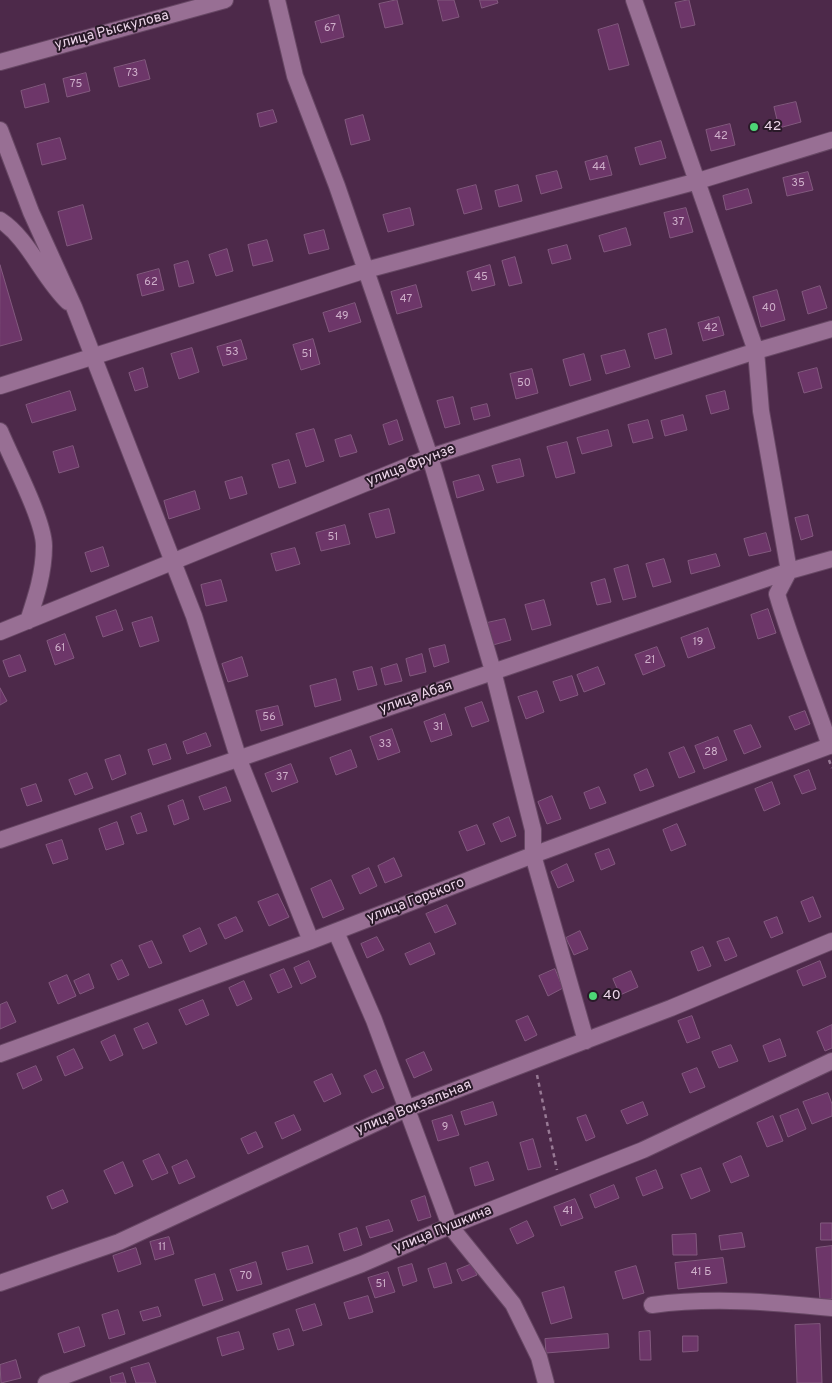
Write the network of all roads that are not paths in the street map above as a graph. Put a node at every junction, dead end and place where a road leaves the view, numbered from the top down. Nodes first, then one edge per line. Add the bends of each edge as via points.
1 (225, 0) edge
2 (276, 0) edge
3 (634, 0) edge
4 (0, 62) edge
5 (0, 130) edge
6 (832, 140) edge
7 (698, 181) junction
8 (0, 220) edge
9 (366, 270) junction
10 (74, 307) junction
11 (832, 329) edge
12 (756, 351) junction
13 (91, 356) junction
14 (0, 386) edge
15 (0, 431) edge
16 (430, 457) junction
17 (832, 558) edge
18 (171, 562) junction
19 (789, 571) junction
20 (28, 621) junction
21 (0, 632) edge
22 (493, 671) junction
23 (831, 746) edge
24 (239, 760) junction
25 (0, 840) edge
26 (534, 855) junction
27 (336, 932) junction
28 (832, 941) edge
29 (310, 942) junction
30 (586, 1041) junction
31 (0, 1054) edge
32 (832, 1061) edge
33 (406, 1109) junction
34 (450, 1226) junction
35 (0, 1284) edge
36 (652, 1305) dead end
37 (832, 1308) edge
38 (46, 1383) edge
39 (546, 1383) edge

1 - 4 street, улица Рыскулова
2 - 9 street via 295,76
3 - 7 street
5 - 10 street via 31,212
6 - 7 street
7 - 9 street
7 - 12 street
8 - 10 street via 14,229 53,288
9 - 13 street
9 - 16 street
10 - 13 street
11 - 12 street, улица Фрунзе
12 - 16 street, улица Фрунзе
12 - 19 street via 762,411
13 - 14 street
13 - 18 street
15 - 20 street via 41,526 44,545 41,582
16 - 18 street, улица Фрунзе
16 - 22 street
17 - 19 street, улица Абая
18 - 20 street, улица Фрунзе
18 - 24 street via 194,616
19 - 22 street, улица Абая
19 - 23 street via 777,594
20 - 21 street, улица Фрунзе
22 - 24 street, улица Абая
22 - 26 street via 533,830
23 - 26 street, улица Горького
24 - 25 street, улица Абая
24 - 29 street
26 - 27 street, улица Горького
26 - 30 street
27 - 29 street, улица Горького
27 - 33 street via 374,1020
28 - 30 street, улица Вокзальная
29 - 31 street, улица Горького
30 - 33 street, улица Вокзальная
32 - 34 street, улица Пушкина via 643,1150
33 - 34 street
33 - 35 street, улица Вокзальная via 119,1242
34 - 38 street, улица Пушкина via 362,1264
34 - 39 street via 514,1304 539,1357
36 - 37 street via 687,1300 772,1302

